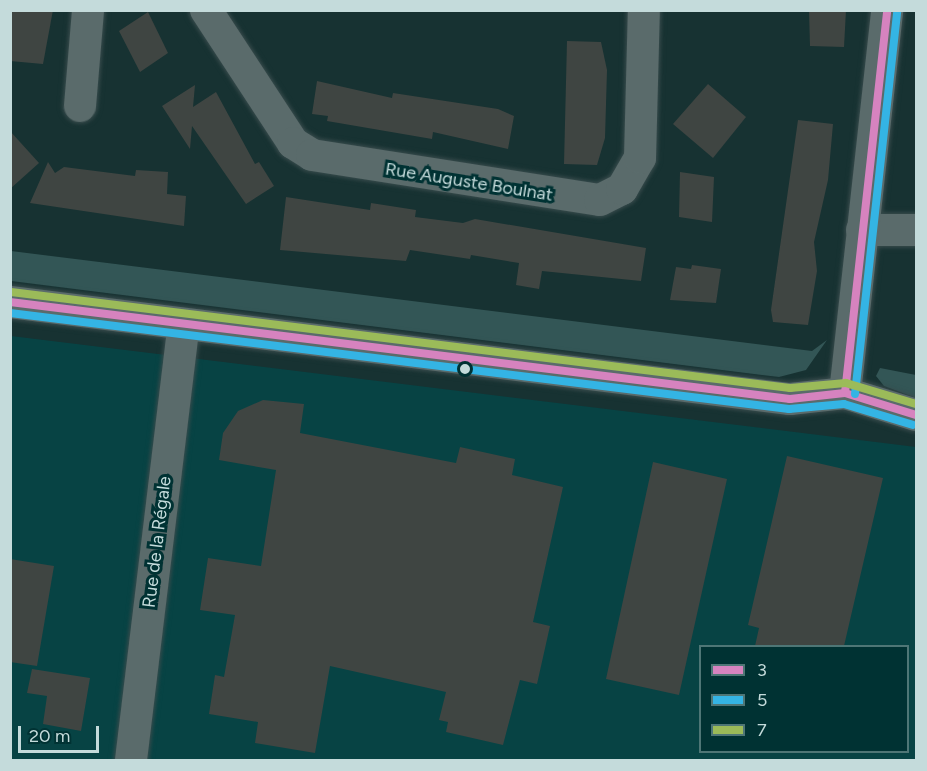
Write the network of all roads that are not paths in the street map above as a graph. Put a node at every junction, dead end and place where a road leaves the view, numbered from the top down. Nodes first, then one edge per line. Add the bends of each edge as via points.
1 (88, 10) edge
2 (206, 10) edge
3 (644, 10) edge
4 (887, 10) edge
5 (80, 106) dead end
6 (862, 230) junction
7 (916, 230) edge
8 (10, 302) edge
9 (184, 324) junction
10 (845, 393) junction
11 (916, 415) edge
12 (131, 760) edge

1 - 5 street
2 - 3 street, Rue Auguste Boulnat via 293,143 312,155 600,200 622,189 640,158
4 - 6 street
6 - 7 street
6 - 10 street
8 - 9 street
9 - 10 street via 790,399
9 - 12 street, Rue de la Régale
10 - 11 street

